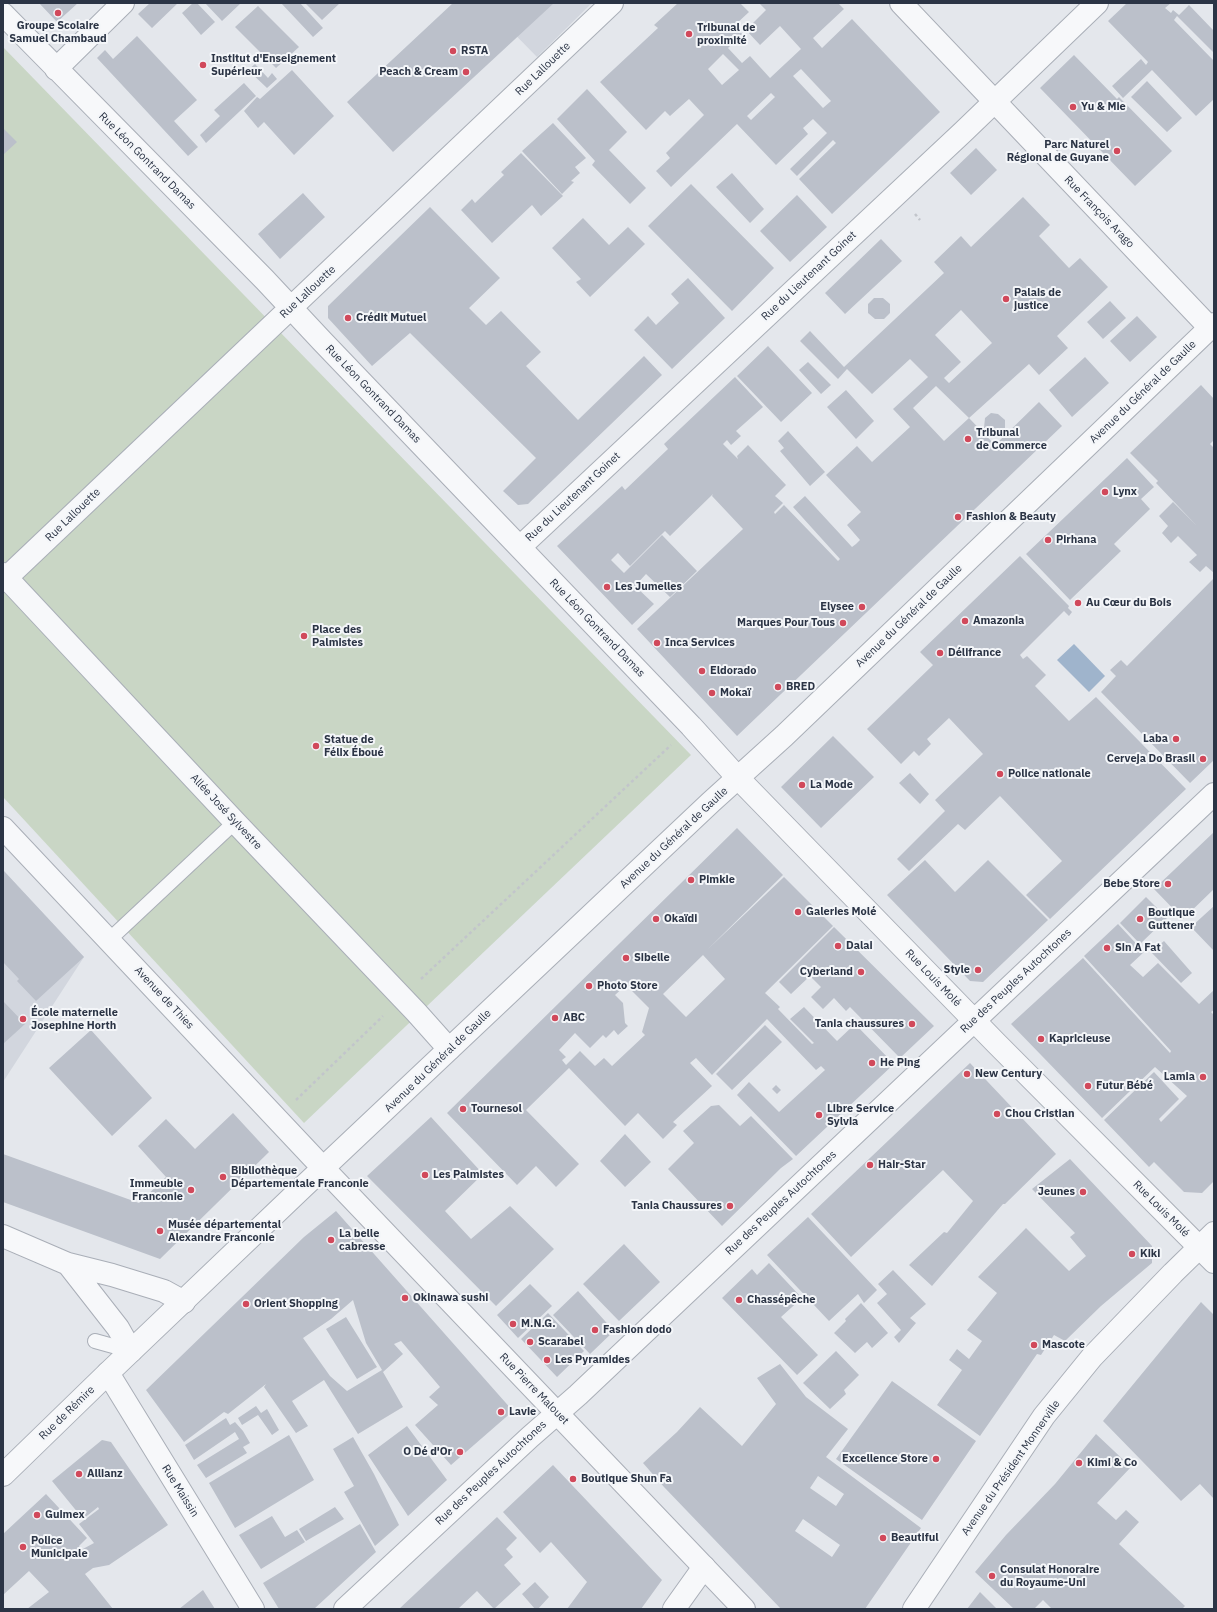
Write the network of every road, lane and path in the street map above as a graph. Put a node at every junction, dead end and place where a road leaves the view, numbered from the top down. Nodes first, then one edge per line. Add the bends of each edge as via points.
1 (123, 3) edge
2 (612, 3) edge
3 (901, 3) edge
4 (1097, 3) edge
5 (3, 14) edge
6 (56, 69) junction
7 (994, 102) junction
8 (291, 309) junction
9 (1213, 328) edge
10 (520, 547) junction
11 (4, 578) edge
12 (675, 742) dead end
13 (738, 778) junction
14 (1214, 794) edge
15 (235, 822) junction
16 (3, 828) edge
17 (109, 940) junction
18 (417, 983) dead end
19 (388, 1011) dead end
20 (974, 1021) junction
21 (449, 1049) junction
22 (293, 1103) dead end
23 (324, 1169) junction
24 (3, 1236) edge
25 (1209, 1247) edge
26 (68, 1264) junction
27 (184, 1302) junction
28 (95, 1342) dead end
29 (131, 1351) junction
30 (108, 1373) junction
31 (557, 1413) junction
32 (3, 1475) edge
33 (704, 1567) junction
34 (253, 1609) edge
35 (345, 1609) edge
36 (674, 1609) edge
37 (744, 1609) edge
38 (914, 1609) edge

1 - 6 street
2 - 8 street, Rue Lallouette
3 - 7 street, Rue François Arago
4 - 7 street, Rue du Lieutenant Goinet
5 - 6 street, Rue Léon Gontrand Damas
6 - 8 street, Rue Léon Gontrand Damas
7 - 9 street, Rue François Arago
7 - 10 street, Rue du Lieutenant Goinet
8 - 10 street, Rue Léon Gontrand Damas
8 - 11 street, Rue Lallouette
9 - 13 street, Avenue du Général de Gaulle
10 - 13 street, Rue Léon Gontrand Damas
11 - 15 street, Allée José Sylvestre
12 - 18 path
13 - 20 street, Rue Louis Molé
13 - 21 street, Avenue du Général de Gaulle
14 - 20 street, Rue des Peuples Autochtones
15 - 17 lane
15 - 21 street, Allée José Sylvestre
16 - 17 street, Avenue de Thies
17 - 23 street, Avenue de Thies
19 - 22 path
20 - 25 street, Rue Louis Molé
20 - 31 street, Rue des Peuples Autochtones
21 - 23 street, Avenue du Général de Gaulle
23 - 27 street, Avenue du Général de Gaulle
23 - 31 street, Rue Pierre Malouet
24 - 26 street
25 - 38 street, Avenue du Président Monnerville via 1092,1357 1044,1416
26 - 27 street via 164,1291
26 - 29 street via 118,1328
27 - 29 street, Avenue du Général de Gaulle
28 - 29 lane
29 - 30 street, Rue de Rémire
30 - 32 street, Rue de Rémire
30 - 34 street, Rue Maissin
31 - 33 street, Rue Pierre Malouet
31 - 35 street, Rue des Peuples Autochtones
33 - 36 street
33 - 37 street, Rue Pierre Malouet

